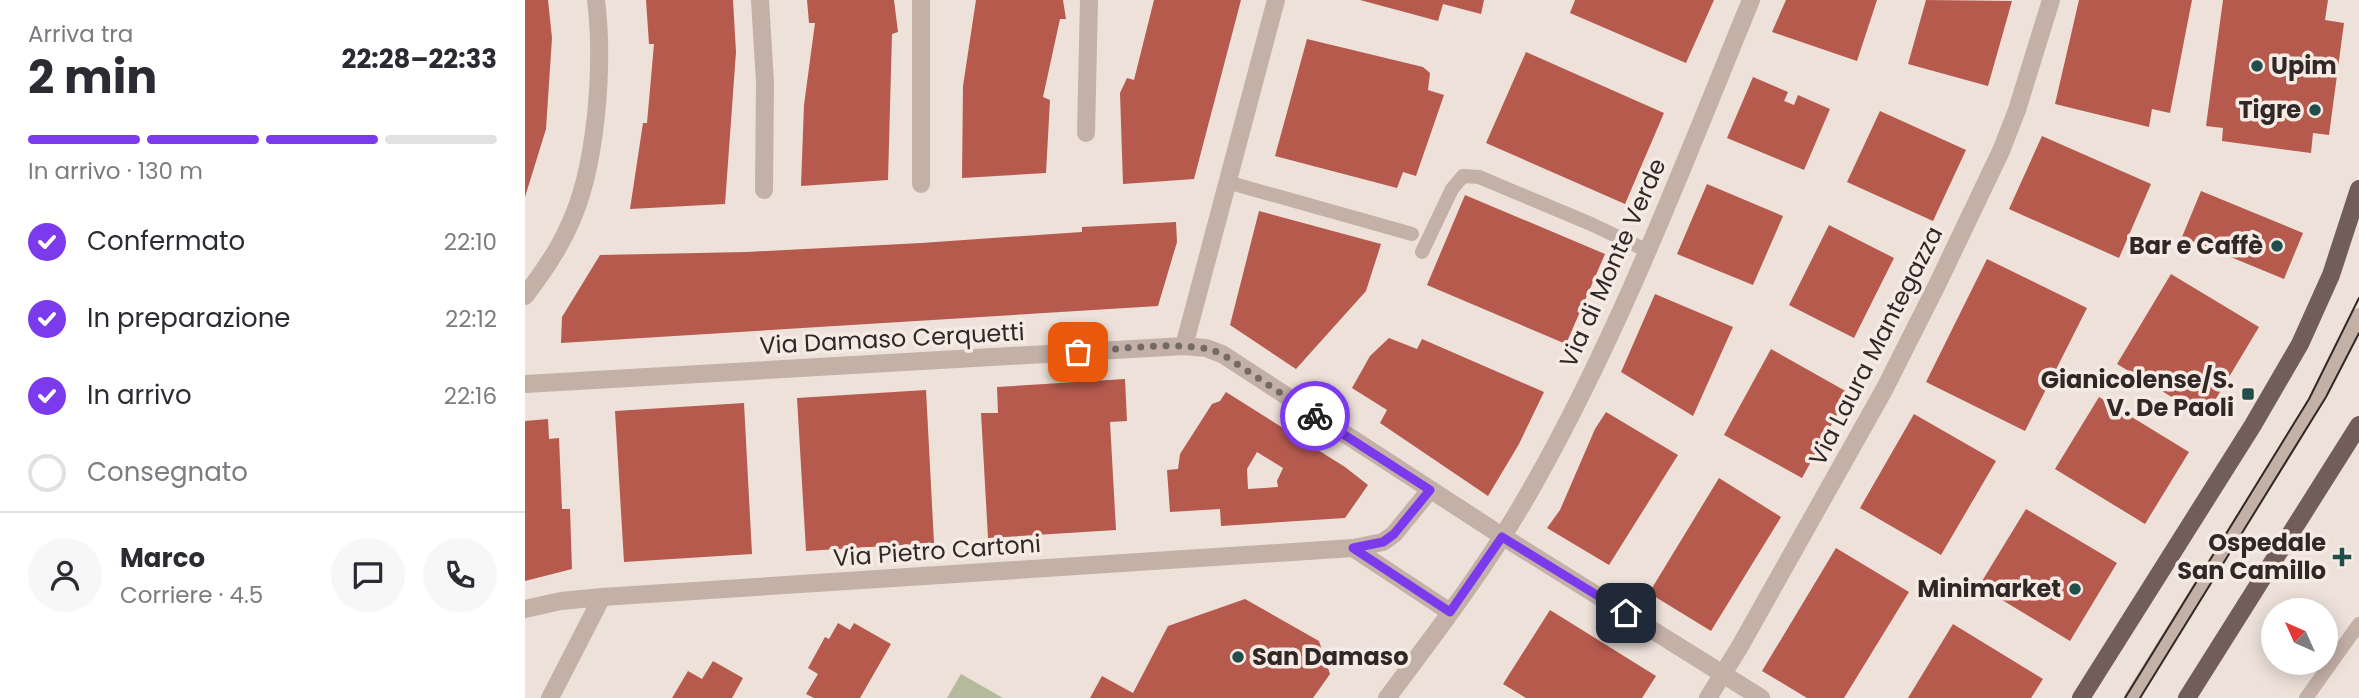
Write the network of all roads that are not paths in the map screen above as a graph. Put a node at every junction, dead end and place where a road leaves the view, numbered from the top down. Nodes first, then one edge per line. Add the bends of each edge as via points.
1 (596, 0) edge
2 (760, 0) edge
3 (921, 0) edge
4 (1089, 0) edge
5 (1276, 0) edge
6 (1751, 0) edge
7 (2051, 0) edge
8 (1086, 133) dead end
9 (1227, 182) junction
10 (921, 184) dead end
11 (2359, 189) edge
12 (764, 190) dead end
13 (1412, 234) dead end
14 (1648, 251) junction
15 (1422, 252) dead end
16 (525, 296) edge
17 (2359, 314) edge
18 (1184, 346) junction
19 (525, 384) edge
20 (2359, 425) edge
21 (1430, 490) junction
22 (1502, 537) junction
23 (1353, 548) junction
24 (602, 597) junction
25 (525, 609) edge
26 (1450, 612) junction
27 (2359, 624) edge
28 (1723, 674) junction
29 (550, 698) edge
30 (1387, 698) edge
31 (1707, 698) edge
32 (1761, 698) edge
33 (2081, 698) edge
34 (2131, 698) edge
35 (2187, 698) edge
36 (2306, 698) edge

1 - 16 street via 596,104 586,177 569,227
2 - 12 street
3 - 10 street
4 - 8 street
5 - 9 street
6 - 14 street, Via di Monte Verde
7 - 28 street, Via Laura Mantegazza via 2017,110 1957,243 1884,390
9 - 13 lane
9 - 18 street
11 - 33 main road via 2322,296 2290,361
14 - 15 lane via 1479,177 1463,176 1452,189
14 - 22 street, Via di Monte Verde via 1561,434
17 - 34 lane via 2290,444
18 - 19 street, Via Damaso Cerquetti
18 - 21 street, Via Damaso Cerquetti via 1222,354
20 - 35 main road
21 - 22 street, Via Damaso Cerquetti
21 - 23 street, Via Pietro Cartoni via 1394,534 1383,542
22 - 26 street, Via di Monte Verde
22 - 28 street, Via Damaso Cerquetti
23 - 24 street, Via Pietro Cartoni
23 - 26 street
24 - 25 street, Via Pietro Cartoni
24 - 29 street
26 - 30 street
27 - 36 lane
28 - 31 street, Via Laura Mantegazza
28 - 32 street, Via Damaso Cerquetti

